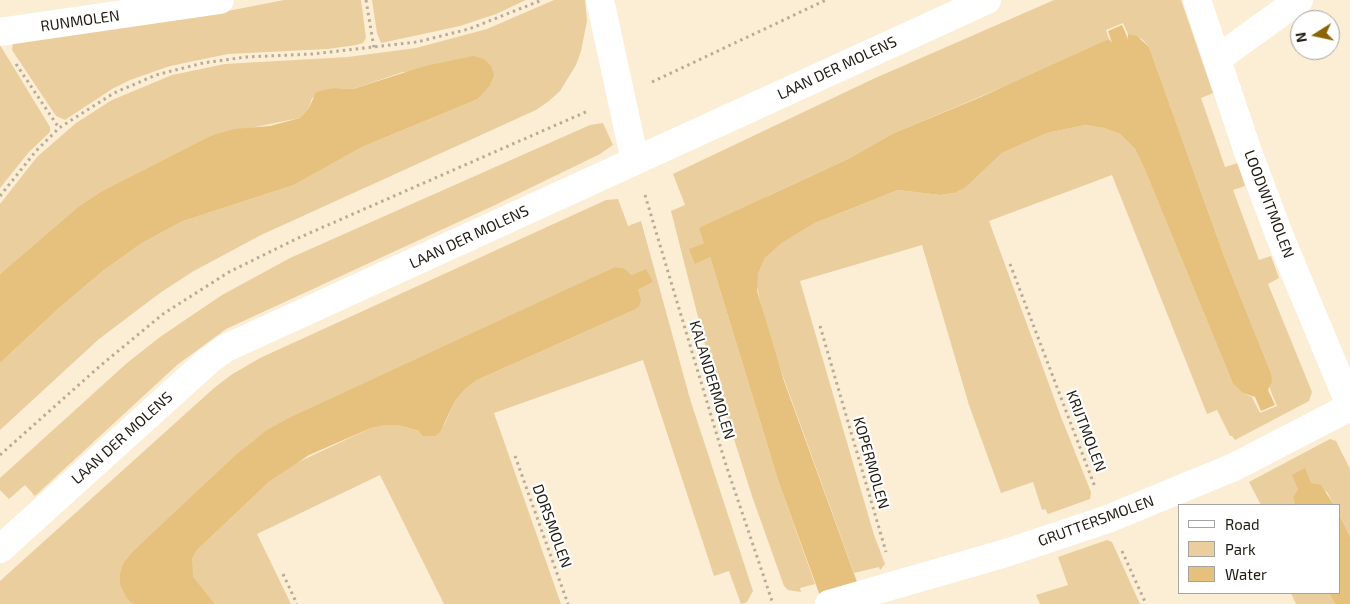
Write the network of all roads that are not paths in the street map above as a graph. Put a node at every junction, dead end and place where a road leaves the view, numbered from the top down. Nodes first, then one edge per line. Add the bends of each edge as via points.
1 (220, 0) edge
2 (600, 0) edge
3 (988, 0) edge
4 (1197, 0) edge
5 (1300, 0) edge
6 (0, 32) edge
7 (1217, 60) junction
8 (635, 161) junction
9 (1350, 406) edge
10 (0, 549) edge
11 (829, 604) edge

1 - 6 street, RUNMOLEN
2 - 8 street
3 - 8 street, LAAN DER MOLENS
4 - 7 street, LOODWITMOLEN
5 - 7 street
7 - 9 street, LOODWITMOLEN via 1277,228
8 - 10 street, LAAN DER MOLENS via 226,348
9 - 11 street, GRUTTERSMOLEN via 1234,467 1108,520 898,586

